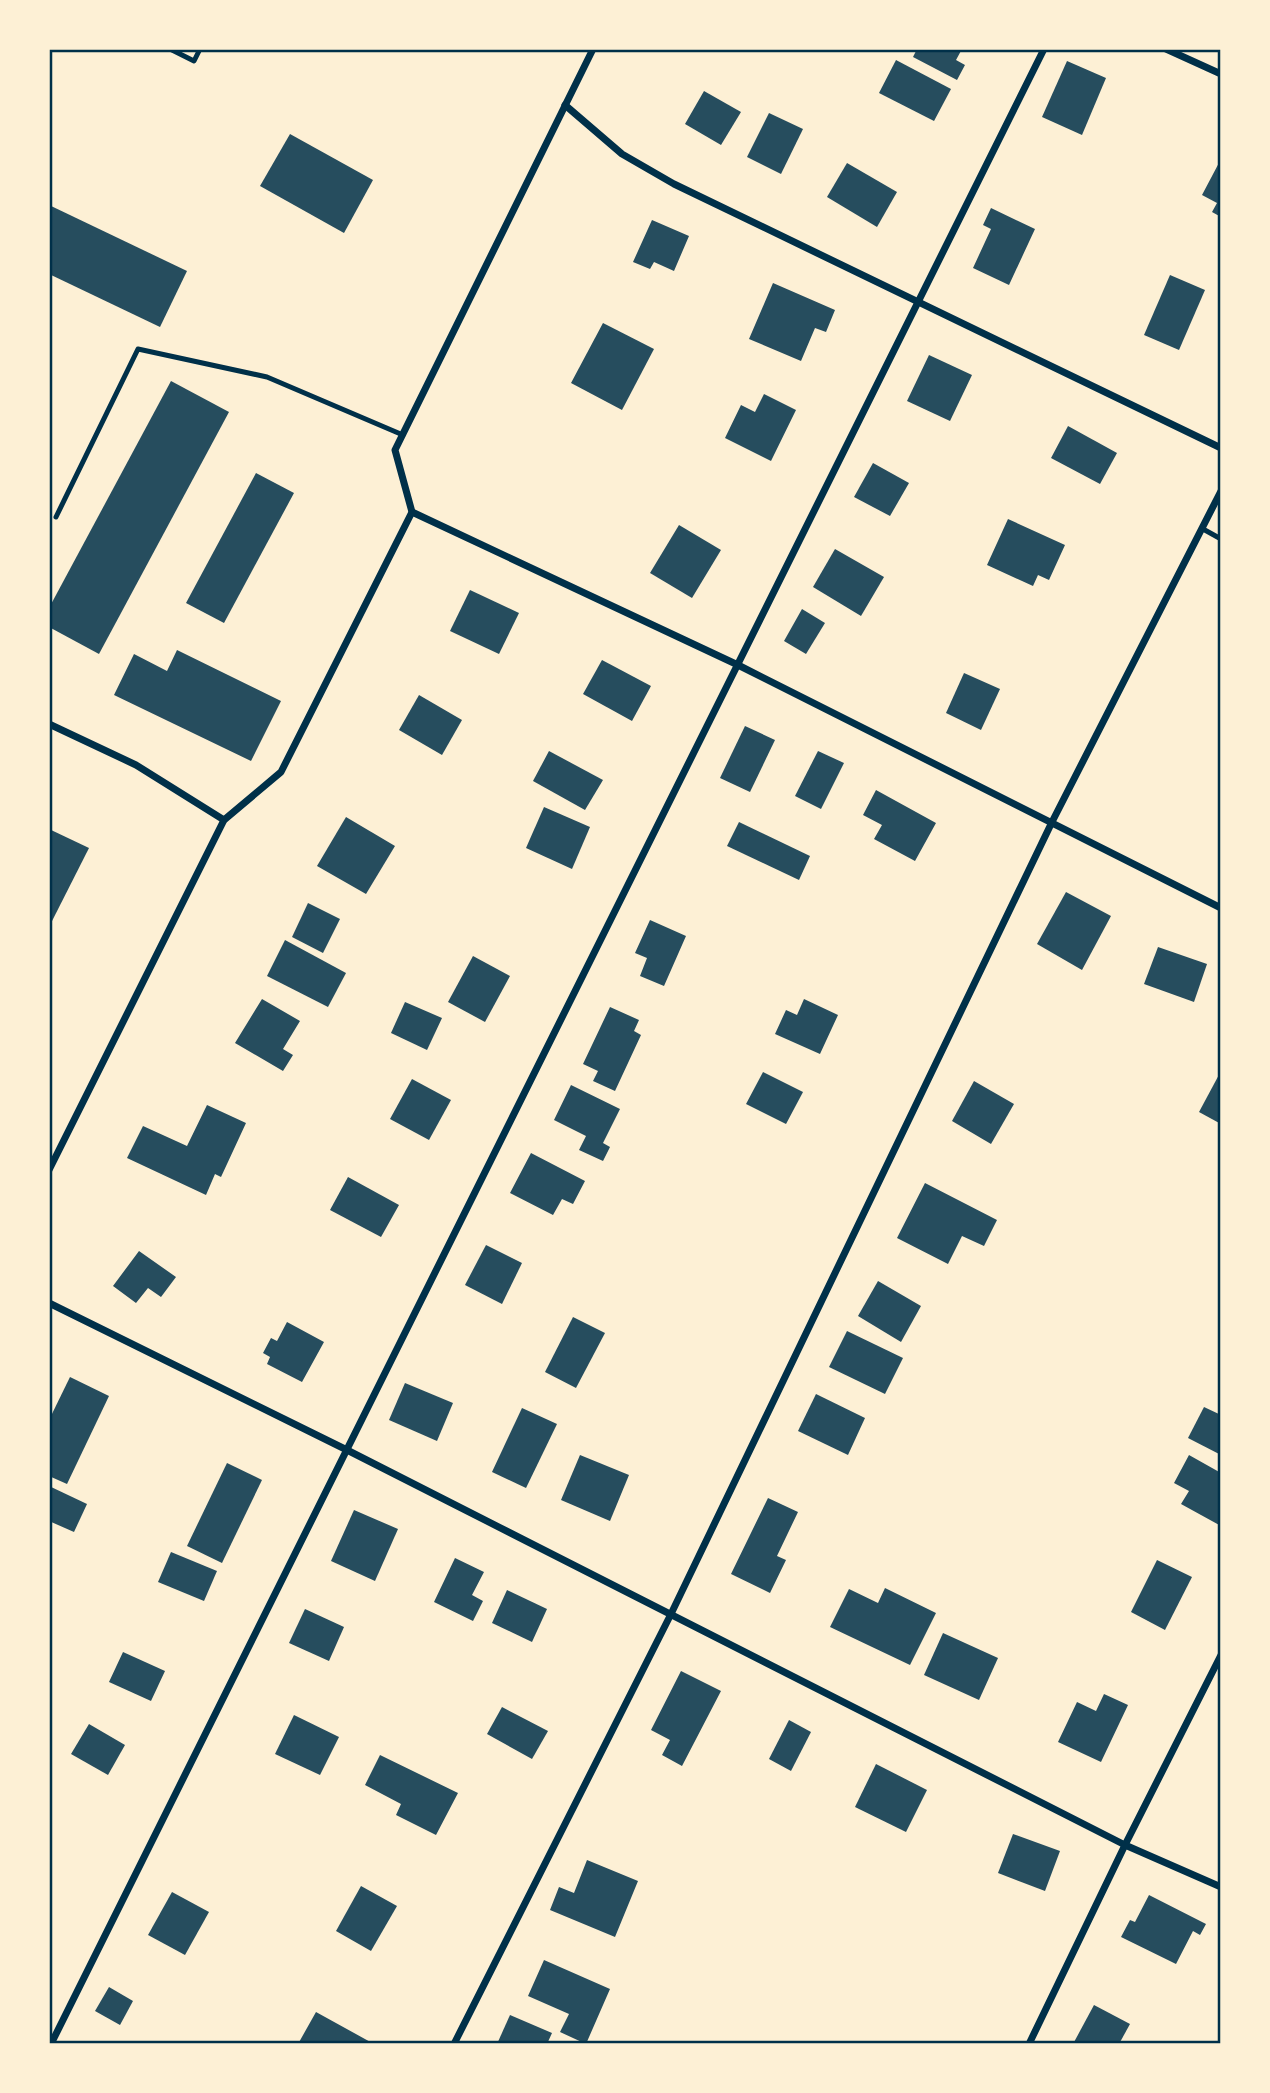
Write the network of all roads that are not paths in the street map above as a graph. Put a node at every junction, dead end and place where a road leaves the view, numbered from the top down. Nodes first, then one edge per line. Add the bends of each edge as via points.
1 (170, 49) edge
2 (200, 49) edge
3 (593, 49) edge
4 (1044, 49) edge
5 (1166, 49) edge
6 (1221, 74) edge
7 (565, 105) junction
8 (918, 301) junction
9 (403, 435) junction
10 (1221, 448) edge
11 (1221, 491) edge
12 (412, 512) junction
13 (56, 517) dead end
14 (1203, 529) junction
15 (1221, 539) edge
16 (738, 665) junction
17 (49, 724) edge
18 (224, 820) junction
19 (1052, 822) junction
20 (1221, 908) edge
21 (49, 1170) edge
22 (49, 1303) edge
23 (347, 1450) junction
24 (671, 1614) junction
25 (1221, 1655) edge
26 (1125, 1845) junction
27 (1221, 1887) edge
28 (51, 2044) edge
29 (454, 2044) edge
30 (1030, 2044) edge

1 - 2 lane via 194,61
3 - 7 street
4 - 8 street
5 - 6 street
7 - 8 street via 622,154 674,184
7 - 9 street
8 - 10 street
8 - 16 street
9 - 12 street via 395,450
9 - 13 lane via 267,377 138,349
11 - 14 street
12 - 16 street
12 - 18 street via 281,772
14 - 15 lane
14 - 19 street
16 - 19 street
16 - 23 street
17 - 18 street via 136,765
18 - 21 street
19 - 20 street
19 - 24 street
22 - 23 street
23 - 24 street
23 - 28 street
24 - 26 street
24 - 29 street
25 - 26 street
26 - 27 street
26 - 30 street

